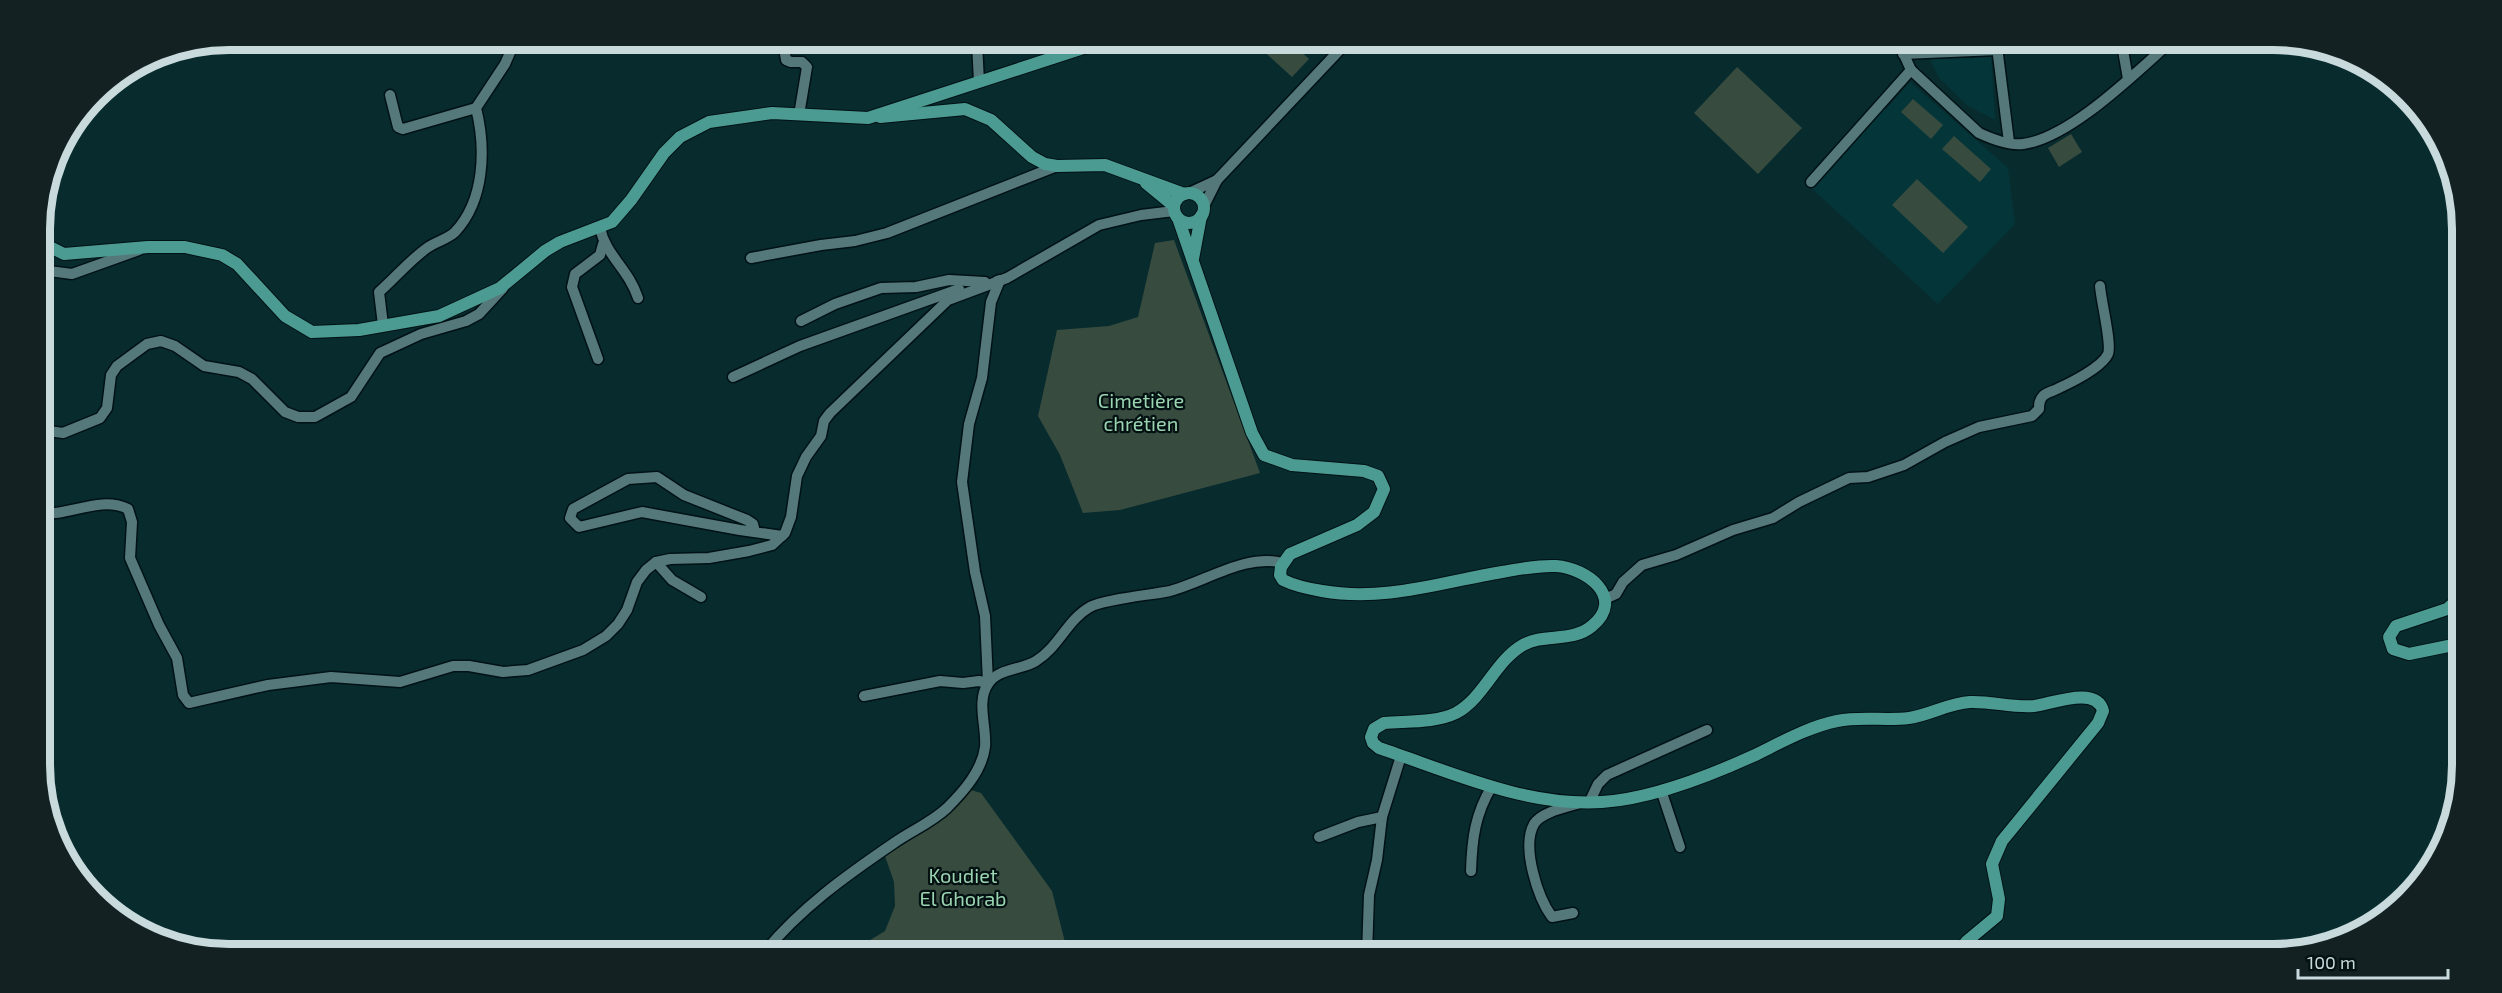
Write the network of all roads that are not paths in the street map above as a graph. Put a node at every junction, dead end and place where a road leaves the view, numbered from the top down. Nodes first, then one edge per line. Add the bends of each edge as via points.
1 (1340, 49) edge
2 (1901, 49) edge
3 (1979, 49) edge
4 (1997, 49) edge
5 (2123, 49) edge
6 (2162, 49) edge
7 (511, 50) edge
8 (784, 50) edge
9 (977, 50) edge
10 (1079, 50) edge
11 (1971, 51) joint
12 (1903, 54) junction
13 (1911, 70) junction
14 (2128, 79) junction
15 (979, 82) junction
16 (390, 95) dead end
17 (476, 108) junction
18 (799, 115) junction
19 (868, 118) junction
20 (2009, 142) junction
21 (1057, 166) junction
22 (1136, 175) junction
23 (1217, 180) junction
24 (1810, 182) dead end
25 (1187, 193) junction
26 (1202, 211) junction
27 (1175, 212) junction
28 (600, 228) junction
29 (603, 244) junction
30 (50, 247) edge
31 (148, 247) junction
32 (751, 258) dead end
33 (1193, 261) junction
34 (50, 271) edge
35 (1000, 280) junction
36 (509, 281) junction
37 (985, 282) junction
38 (2100, 286) dead end
39 (638, 298) dead end
40 (801, 321) dead end
41 (383, 326) junction
42 (598, 359) dead end
43 (733, 377) dead end
44 (50, 432) edge
45 (49, 514) edge
46 (755, 532) junction
47 (782, 536) junction
48 (656, 562) junction
49 (1283, 563) junction
50 (701, 597) dead end
51 (1605, 599) junction
52 (2452, 605) edge
53 (2452, 645) edge
54 (988, 683) junction
55 (864, 696) dead end
56 (1707, 730) dead end
57 (1401, 756) junction
58 (1492, 786) junction
59 (1661, 790) junction
60 (1584, 803) junction
61 (1382, 817) junction
62 (1319, 837) dead end
63 (1680, 847) dead end
64 (1471, 871) dead end
65 (1573, 913) dead end
66 (1368, 943) edge
67 (1965, 943) edge
68 (772, 944) edge

1 - 23 street
2 - 12 street
3 - 11 street
4 - 20 street
5 - 14 street
6 - 14 street
7 - 17 street
8 - 18 street via 786,60 802,62 807,67
9 - 15 street
10 - 15 main road
11 - 12 street
12 - 13 street
13 - 20 street via 1979,133
13 - 24 street
14 - 20 street via 2056,132 2021,144
15 - 19 main road
16 - 17 street via 395,120 403,129
17 - 41 street via 483,134 474,202 454,232 427,248 379,292
18 - 19 main road
18 - 28 main road via 735,117 692,129 664,153 612,222
19 - 21 main road via 965,109 991,120 1032,157
21 - 22 main road via 1105,165
21 - 32 street via 887,233
22 - 25 main road
22 - 27 main road
23 - 25 street
23 - 26 street
25 - 26 main road via 1199,197
25 - 27 main road via 1179,196
26 - 27 main road via 1187,223
26 - 33 main road
27 - 33 main road
27 - 35 street via 1099,225
28 - 29 street
28 - 36 main road via 560,242
29 - 39 street via 633,281
29 - 42 street via 600,255 575,273 572,287
30 - 31 main road via 64,254
31 - 34 street via 72,274
31 - 41 main road via 185,247 222,255 237,264 285,316 312,332 340,333
33 - 49 main road via 1252,432 1264,455 1292,465 1374,473 1382,482 1384,489 1374,512 1357,525 1294,552
35 - 37 street
35 - 47 street via 948,300 824,420 821,436 797,476 791,517
35 - 54 street via 992,302 982,378 969,424 962,482 985,616
36 - 41 main road via 439,316
36 - 44 street via 479,314 381,353 351,397 315,417 285,412 252,379 239,372 204,366 175,345 161,341 147,344 117,366 111,375 107,408 100,417 63,434
37 - 40 street via 948,280 916,287 881,288
37 - 43 street via 800,346
38 - 51 street via 2108,354 2078,379 2044,394 2032,416 1980,428 1904,465 1868,477 1849,478 1773,518 1642,565 1616,594
45 - 48 street via 118,504 128,509 132,522 130,558 177,658 183,695 189,703 268,685 331,677 400,682 453,666 504,672 537,667 583,650 606,636 627,610 646,570
46 - 46 street via 642,512 579,527 570,518 573,509 628,479 657,477 684,495 747,520
46 - 47 street
47 - 48 street via 772,545 749,551
48 - 50 street via 672,580
49 - 51 main road via 1280,575 1289,583 1349,595 1405,592 1542,566 1567,567 1592,578
49 - 54 street via 1260,561 1170,591 1091,606 1035,663 1002,673
51 - 57 main road via 1600,620 1589,629 1575,636 1538,639 1523,645 1455,714 1384,723 1374,729 1374,745
52 - 53 main road via 2396,626 2389,639 2393,649 2409,654
54 - 55 street via 940,681
54 - 68 street via 984,694 985,747 980,764 962,792 929,822 863,864 794,919
56 - 60 street via 1607,775
57 - 58 main road
57 - 61 street
58 - 60 main road via 1554,801
58 - 64 street via 1475,820
59 - 60 main road via 1626,799
59 - 63 street
59 - 67 main road via 1729,767 1836,721 1912,717 1972,702 2031,706 2093,698 2102,705 2102,717 2002,841 1992,864 1999,899 1997,916
60 - 65 street via 1540,818 1531,837 1530,859 1547,910 1552,917
61 - 62 street
61 - 66 street via 1370,895

